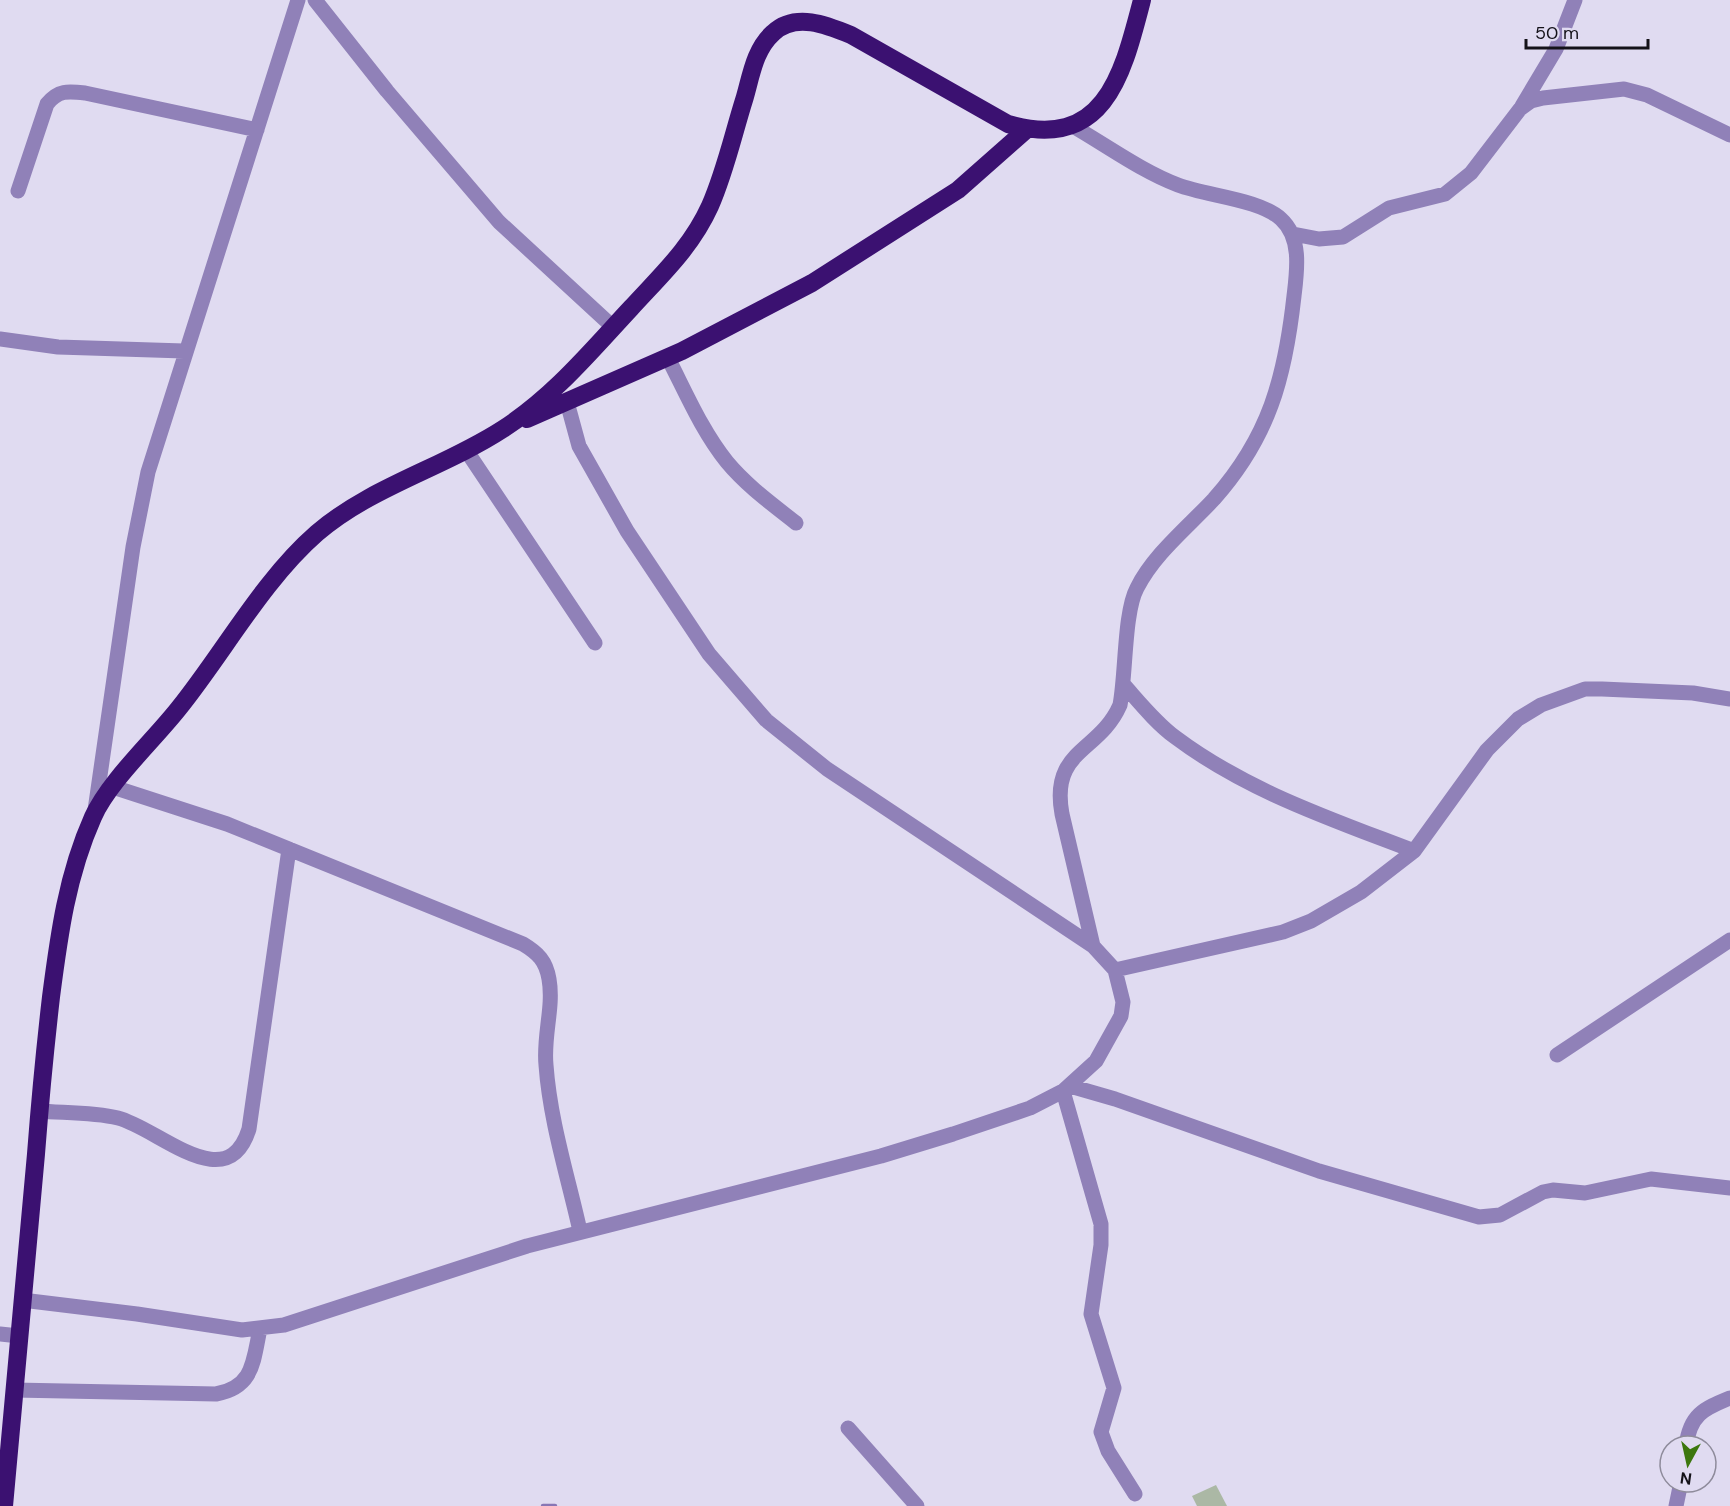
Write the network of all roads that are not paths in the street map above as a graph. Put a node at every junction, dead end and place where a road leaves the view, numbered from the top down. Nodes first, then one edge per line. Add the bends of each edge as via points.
1 (298, 0) edge
2 (315, 0) edge
3 (1142, 0) edge
4 (1575, 0) edge
5 (1520, 109) junction
6 (1071, 125) junction
7 (257, 130) junction
8 (1026, 130) junction
9 (1730, 135) edge
10 (18, 191) dead end
11 (1293, 234) junction
12 (613, 327) junction
13 (0, 339) edge
14 (184, 351) junction
15 (668, 358) junction
16 (567, 402) junction
17 (506, 428) junction
18 (466, 450) junction
19 (796, 523) dead end
20 (595, 643) dead end
21 (1124, 685) junction
22 (1730, 699) edge
23 (113, 787) junction
24 (95, 811) junction
25 (290, 849) junction
26 (1414, 851) junction
27 (1730, 940) edge
28 (1093, 946) junction
29 (1115, 970) junction
30 (1557, 1055) dead end
31 (1066, 1088) junction
32 (39, 1111) junction
33 (1730, 1188) edge
34 (580, 1231) junction
35 (22, 1300) junction
36 (260, 1329) junction
37 (0, 1334) edge
38 (19, 1336) junction
39 (14, 1390) junction
40 (1730, 1398) edge
41 (848, 1428) dead end
42 (1690, 1434) edge
43 (1135, 1494) dead end
44 (4, 1506) edge
45 (917, 1506) edge

1 - 7 street
2 - 12 street via 387,92 499,222
3 - 6 highway via 1116,83 1102,106
4 - 5 street via 1556,50
5 - 9 street via 1543,98 1624,89 1647,95
5 - 11 street via 1472,173 1445,194 1389,208 1343,237 1325,239
6 - 8 highway
6 - 11 street via 1177,184 1280,218
7 - 10 street via 69,91 54,95 47,104
7 - 14 street
8 - 12 highway via 990,116 852,35 814,22 792,22 775,30 760,49 721,176 696,234 680,258
8 - 15 highway via 958,190 822,277
11 - 21 street via 1296,278 1292,313 1273,405 1244,459 1215,498 1152,565 1135,591
12 - 17 highway via 548,395
13 - 14 street via 58,347
14 - 24 street via 148,472 137,526
15 - 16 highway
15 - 19 street via 704,428 727,462 755,491
16 - 17 highway
16 - 28 street via 579,446 627,531 709,654 766,720 827,769
17 - 18 highway
18 - 20 street
18 - 23 highway via 364,499 314,536 263,594 201,680
21 - 26 street via 1157,722 1225,770 1268,794
21 - 28 street via 1115,717 1066,766 1059,786
22 - 26 street via 1693,693 1585,689 1541,705 1518,719 1487,750
23 - 24 highway
23 - 25 street
24 - 32 highway via 68,887
25 - 32 street via 245,1144 236,1153 203,1160 118,1118
25 - 34 street via 539,954 546,964 551,998 546,1038 548,1091
26 - 29 street via 1360,892 1302,925
27 - 30 street
28 - 29 street
29 - 31 street via 1121,989 1122,1016 1096,1061
31 - 33 street via 1114,1098 1319,1171 1479,1217 1500,1215 1553,1190 1585,1193 1651,1179
31 - 34 street via 1030,1108 891,1153
31 - 43 street via 1101,1224 1091,1314 1114,1388 1101,1432
32 - 35 highway
34 - 36 street via 284,1325
35 - 36 street via 233,1329
35 - 38 highway
36 - 39 street via 251,1371 232,1391 216,1394
37 - 38 street
38 - 39 highway
39 - 44 highway
40 - 42 street via 1695,1417
41 - 45 street

